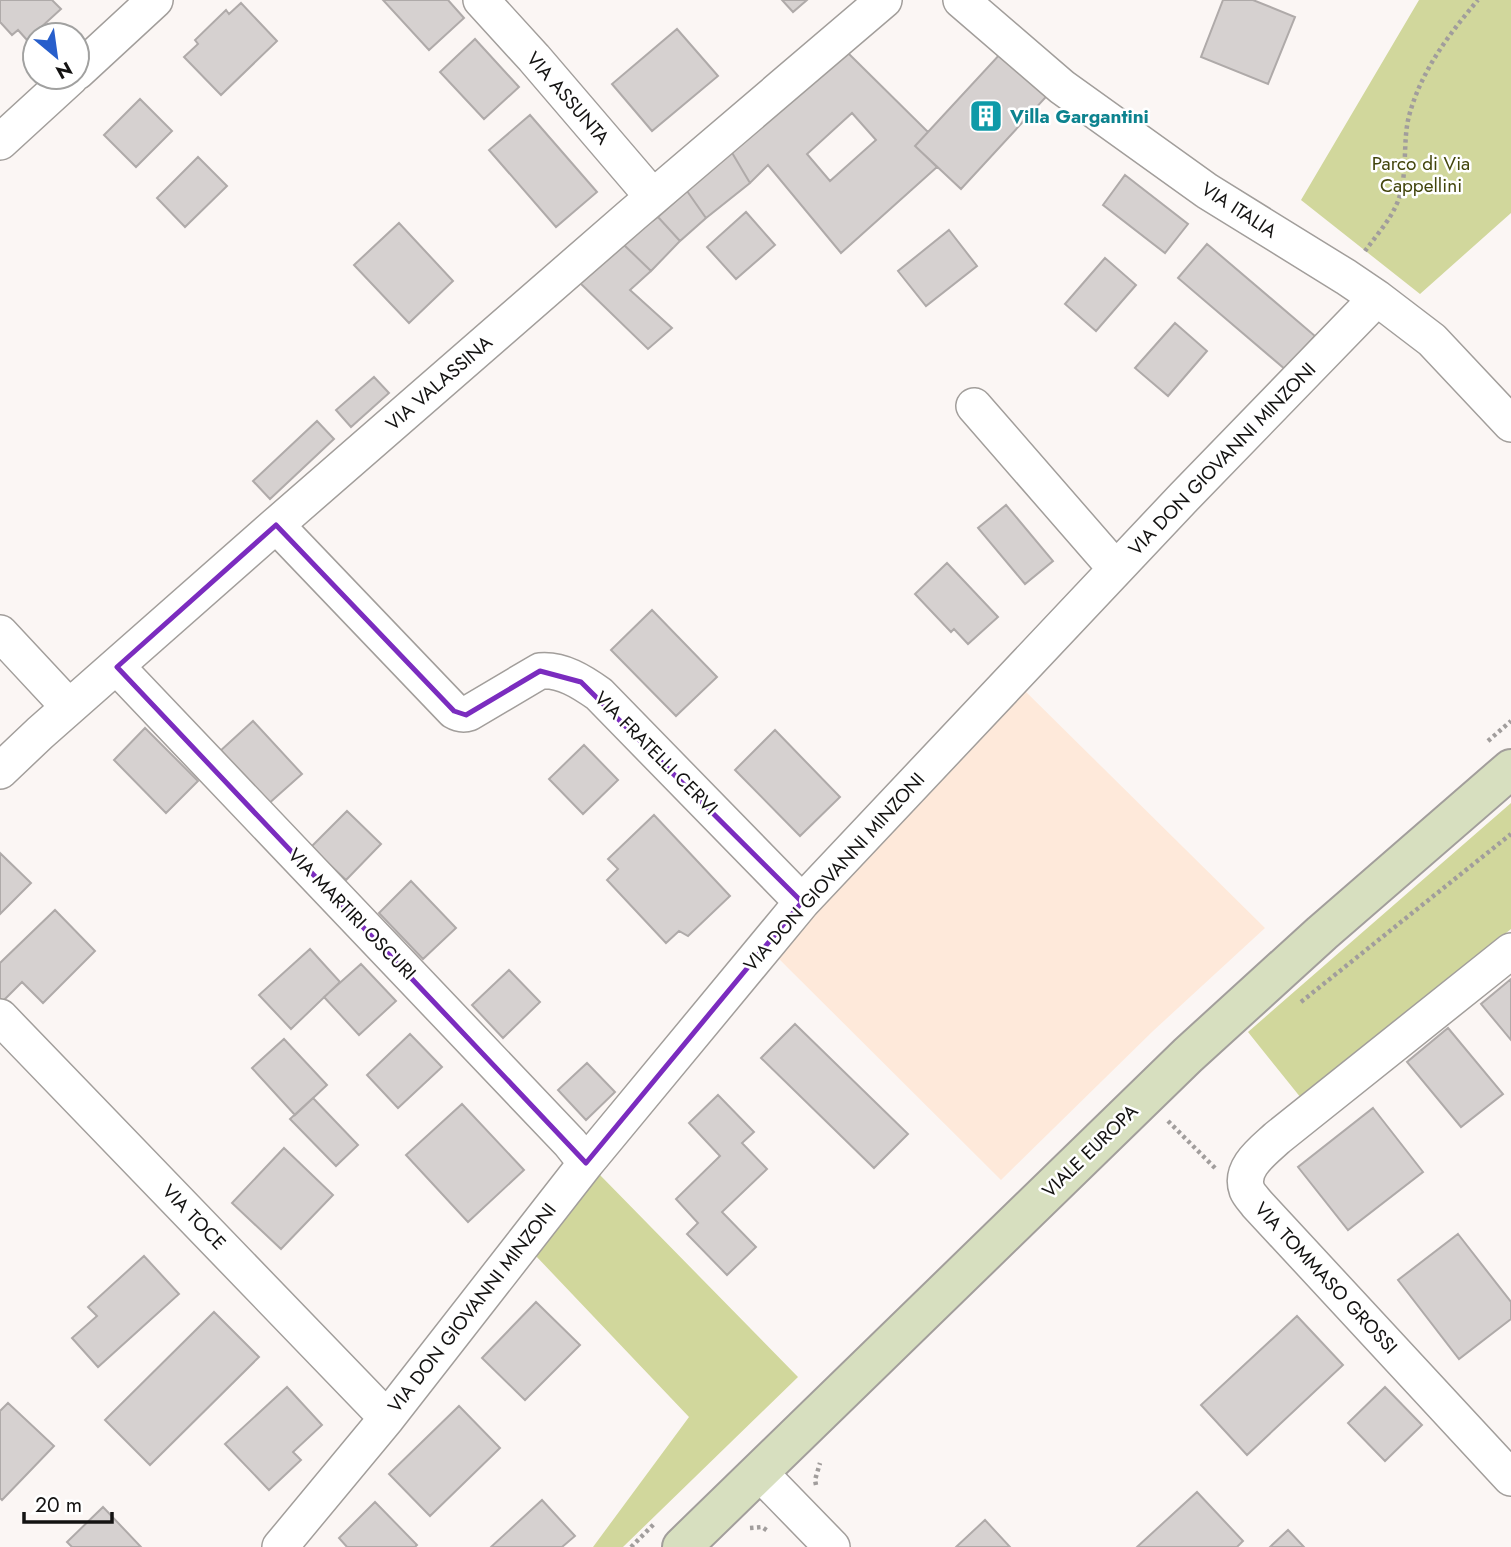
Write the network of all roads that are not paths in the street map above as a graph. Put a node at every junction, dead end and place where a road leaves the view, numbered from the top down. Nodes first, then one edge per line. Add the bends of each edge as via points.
1 (155, 0) edge
2 (481, 0) edge
3 (884, 0) edge
4 (961, 0) edge
5 (91, 59) edge
6 (56, 91) edge
7 (0, 142) edge
8 (653, 197) junction
9 (1377, 298) junction
10 (974, 406) dead end
11 (1511, 424) edge
12 (276, 526) junction
13 (1116, 569) junction
14 (0, 633) edge
15 (117, 667) junction
16 (69, 707) junction
17 (1511, 769) edge
18 (0, 771) edge
19 (802, 902) junction
20 (1511, 951) edge
21 (0, 1017) edge
22 (586, 1163) junction
23 (387, 1418) junction
24 (759, 1472) junction
25 (1511, 1478) edge
26 (279, 1547) edge
27 (682, 1547) edge
28 (832, 1547) edge

1 - 5 street
2 - 8 street, VIA ASSUNTA
3 - 8 street, VIA VALASSINA
4 - 9 street, VIA ITALIA via 1062,87 1207,191
6 - 7 street
8 - 12 street, VIA VALASSINA
9 - 11 street, VIA ITALIA via 1432,340
9 - 13 street, VIA DON GIOVANNI MINZONI
10 - 13 street
12 - 15 street, VIA VALASSINA
12 - 19 street, VIA FRATELLI CERVI via 453,711 469,713 548,670 599,694
13 - 19 street, VIA DON GIOVANNI MINZONI
14 - 16 street
15 - 16 street, VIA VALASSINA
15 - 22 street, VIA MARTIRI OSCURI
16 - 18 street, VIA VALASSINA
17 - 24 street, VIALE EUROPA via 1188,1055
19 - 22 street, VIA DON GIOVANNI MINZONI
20 - 25 street, VIA TOMMASO GROSSI via 1277,1138 1245,1176 1257,1204
21 - 23 street, VIA TOCE
22 - 23 street, VIA DON GIOVANNI MINZONI
23 - 26 street, VIA DON GIOVANNI MINZONI
24 - 27 street, VIALE EUROPA
24 - 28 street

